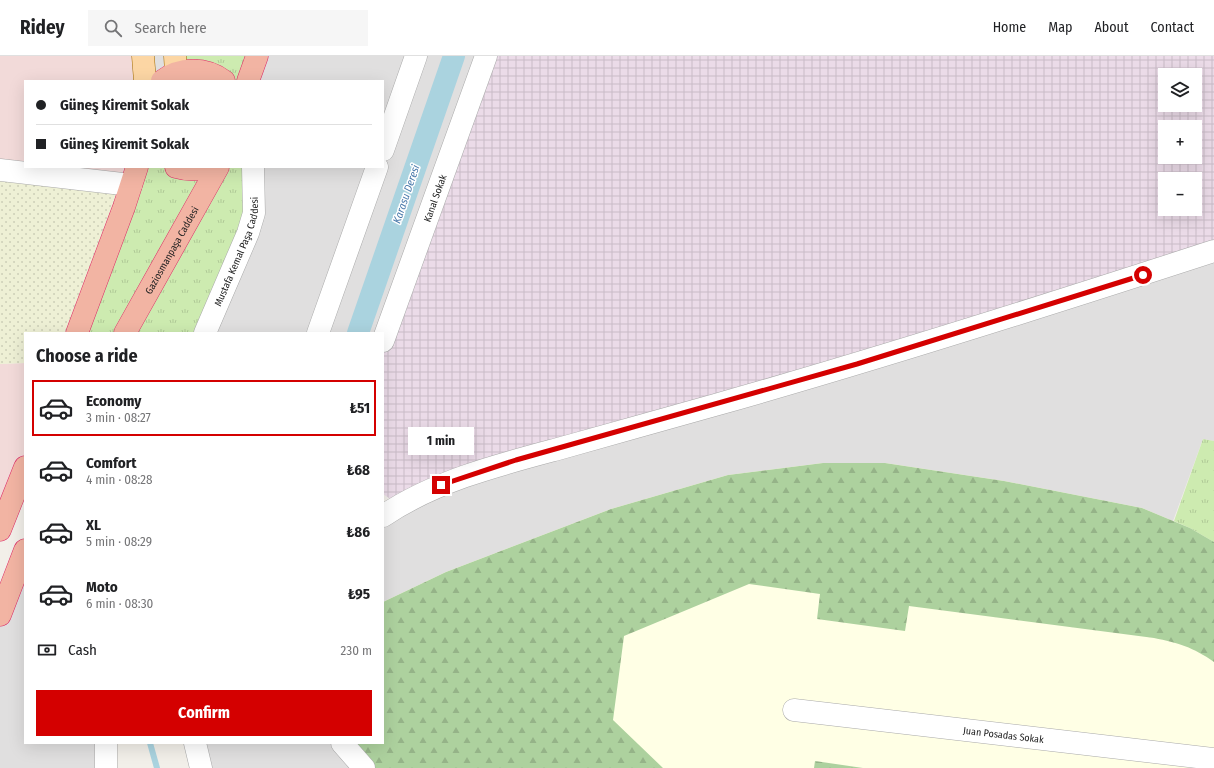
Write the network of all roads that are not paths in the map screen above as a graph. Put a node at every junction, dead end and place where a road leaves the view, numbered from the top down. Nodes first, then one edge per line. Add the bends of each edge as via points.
1 (143, 56) edge
2 (257, 56) edge
3 (416, 56) edge
4 (486, 56) edge
5 (174, 67) edge
6 (145, 80) edge
7 (222, 80) edge
8 (248, 80) edge
9 (384, 147) edge
10 (179, 168) edge
11 (207, 168) edge
12 (217, 168) edge
13 (253, 168) edge
14 (377, 168) edge
15 (0, 170) edge
16 (134, 176) edge
17 (1214, 251) edge
18 (77, 332) edge
19 (126, 332) edge
20 (205, 332) edge
21 (318, 332) edge
22 (384, 337) edge
23 (24, 470) edge
24 (384, 515) edge
25 (0, 530) edge
26 (24, 553) edge
27 (0, 615) edge
28 (794, 710) dead end
29 (106, 744) edge
30 (195, 744) edge
31 (343, 744) edge
32 (1214, 758) edge
33 (106, 768) edge
34 (201, 768) edge
35 (364, 768) edge

1 - 6 main road
2 - 8 highway
3 - 9 street
4 - 22 street, Kanal Sokak
5 - 7 highway via 185,71 205,71
10 - 11 highway
12 - 19 highway, Gaziosmanpaşa Caddesi
13 - 20 street, Mustafa Kemal Paşa Caddesi via 254,213 248,233
14 - 21 street
15 - 16 street
16 - 18 highway
17 - 24 street via 857,364 516,460 441,485 399,505
23 - 25 highway
26 - 27 highway
28 - 32 street, Juan Posadas Sokak
29 - 33 street
30 - 34 street
31 - 35 street

